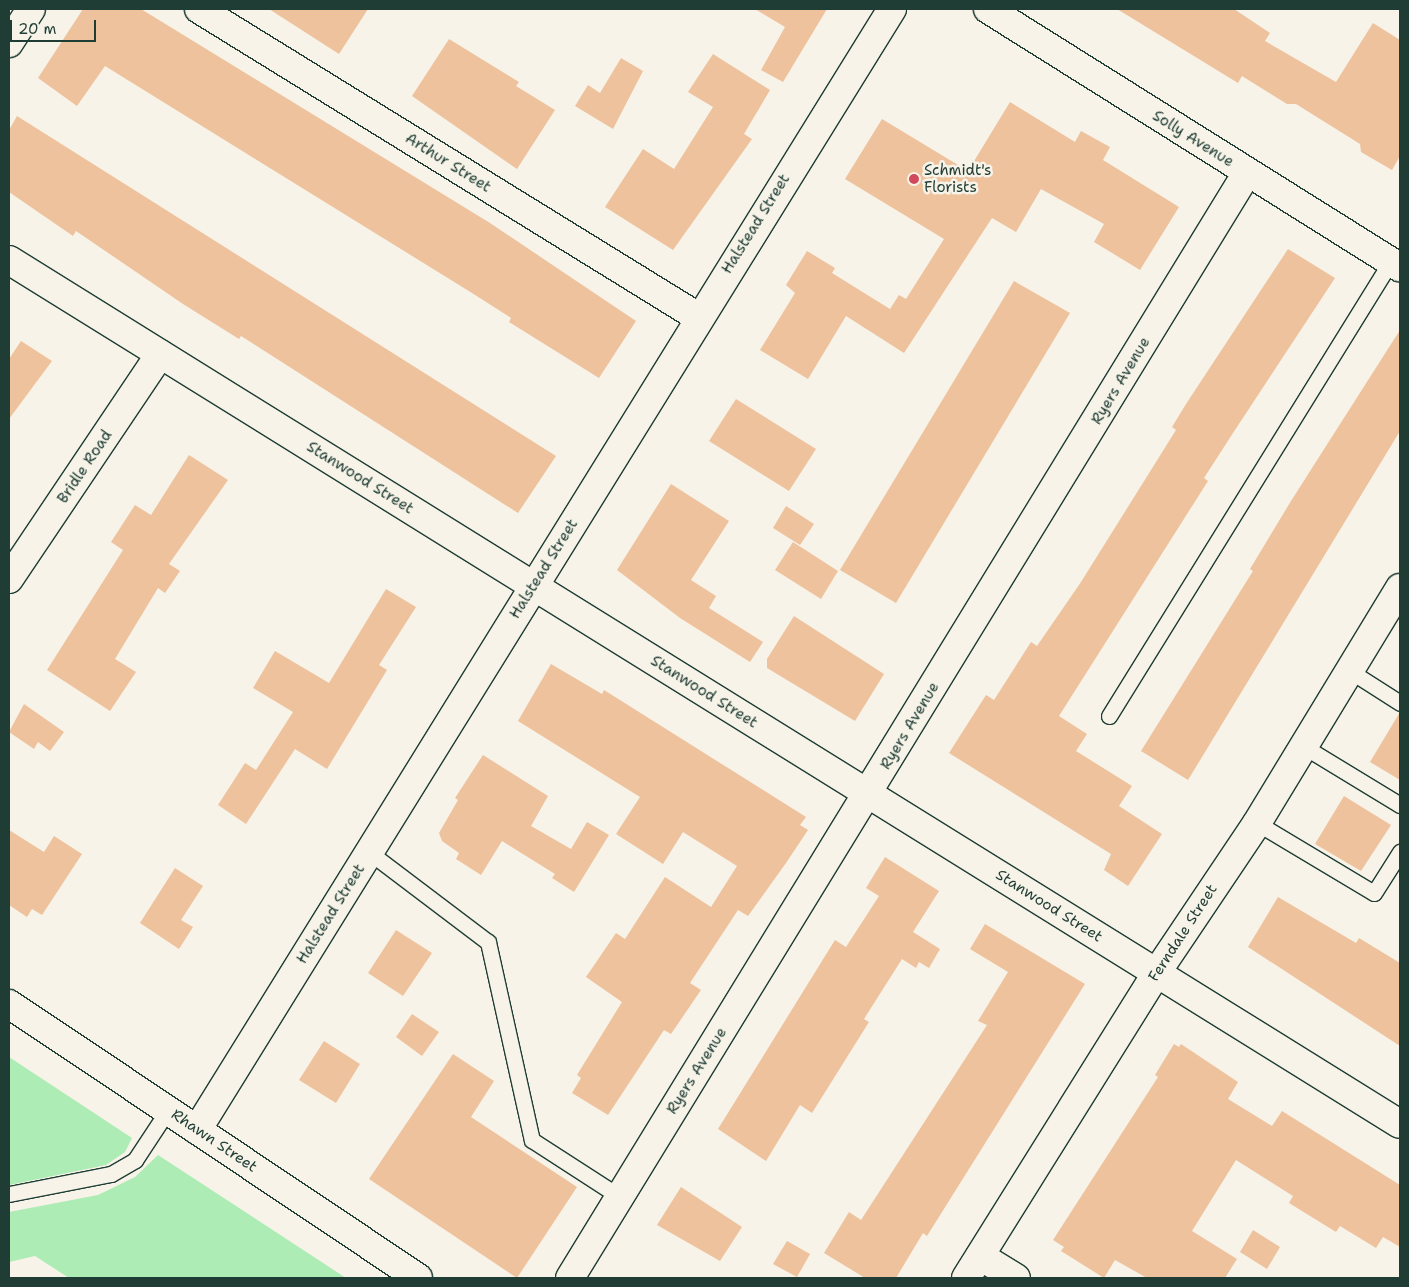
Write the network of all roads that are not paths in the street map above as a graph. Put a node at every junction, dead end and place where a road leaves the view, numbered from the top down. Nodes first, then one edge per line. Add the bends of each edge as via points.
1 (31, 9) edge
2 (199, 9) edge
3 (892, 9) edge
4 (988, 9) edge
5 (9, 44) edge
6 (1247, 173) junction
7 (9, 260) edge
8 (1396, 264) edge
9 (698, 318) junction
10 (160, 354) junction
11 (9, 579) edge
12 (534, 586) junction
13 (1400, 588) edge
14 (1350, 671) junction
15 (1400, 702) edge
16 (1109, 716) dead end
17 (1303, 746) junction
18 (868, 795) junction
19 (1400, 805) edge
20 (1257, 823) junction
21 (369, 852) junction
22 (1400, 852) edge
23 (1157, 972) junction
24 (9, 1004) edge
25 (168, 1110) junction
26 (1400, 1124) edge
27 (197, 1130) junction
28 (9, 1194) edge
29 (620, 1197) junction
30 (973, 1267) edge
31 (418, 1278) edge
32 (570, 1278) edge
33 (1016, 1278) edge

1 - 5 street
2 - 9 street, Arthur Street
3 - 9 street, Halstead Street
4 - 6 street, Solly Avenue
6 - 8 street, Solly Avenue
6 - 18 street, Ryers Avenue
7 - 10 street, Stanwood Street
8 - 16 lane
9 - 12 street, Halstead Street
10 - 11 street, Bridle Road
10 - 12 street, Stanwood Street
12 - 18 street, Stanwood Street
12 - 21 street, Halstead Street
13 - 14 street, Ferndale Street
14 - 15 lane
14 - 17 street, Ferndale Street
17 - 19 lane
17 - 20 street, Ferndale Street
18 - 23 street, Stanwood Street
18 - 29 street, Ryers Avenue
20 - 22 lane via 1374,893
20 - 23 street, Ferndale Street
21 - 27 street, Halstead Street
21 - 29 lane via 488,942 532,1140
23 - 26 street, Stanwood Street
23 - 30 street, Ferndale Street
24 - 25 street, Rhawn Street
25 - 27 street, Rhawn Street
25 - 28 lane via 135,1160 111,1174
27 - 31 street, Rhawn Street
29 - 32 street, Ryers Avenue
30 - 33 street

